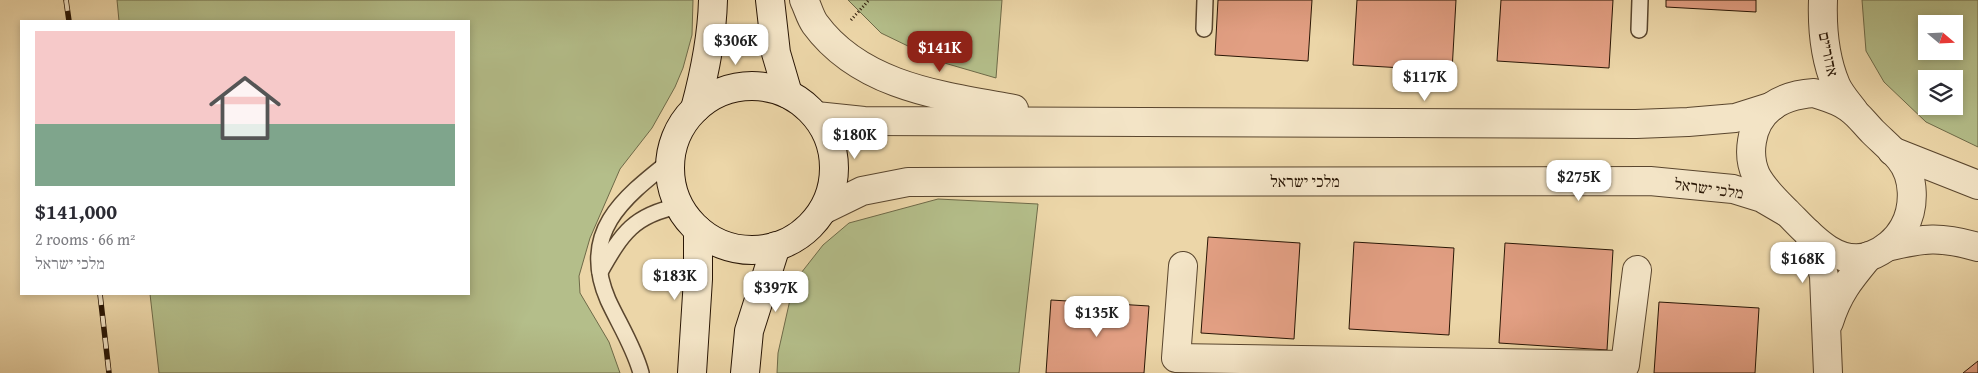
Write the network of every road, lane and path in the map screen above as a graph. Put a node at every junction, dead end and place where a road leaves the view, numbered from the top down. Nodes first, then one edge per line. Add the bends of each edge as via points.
1 (713, 0) edge
2 (770, 0) edge
3 (804, 0) edge
4 (1205, 0) edge
5 (1640, 0) edge
6 (1823, 6) edge
7 (1204, 29) dead end
8 (1638, 30) dead end
9 (788, 94) junction
10 (1782, 101) junction
11 (695, 109) junction
12 (816, 116) junction
13 (1860, 118) junction
14 (1081, 122) junction
15 (1892, 151) junction
16 (670, 161) junction
17 (1978, 185) edge
18 (679, 206) junction
19 (823, 210) junction
20 (1786, 212) junction
21 (698, 230) junction
22 (1808, 233) junction
23 (776, 246) junction
24 (1978, 247) edge
25 (1878, 251) junction
26 (1183, 266) dead end
27 (1637, 270) dead end
28 (599, 273) junction
29 (1827, 328) junction
30 (1416, 367) edge
31 (641, 373) edge
32 (692, 373) edge
33 (745, 373) edge
34 (1828, 373) edge

1 - 11 street via 712,33
2 - 9 street via 776,53
3 - 14 street via 815,24 840,50 865,69 926,92
4 - 7 lane
5 - 8 lane
6 - 10 street, אדוריים via 1813,64
6 - 13 street, אדוריים via 1822,25 1836,86
9 - 11 street via 761,86 746,86 718,93
9 - 12 street
10 - 13 street via 1797,94 1814,93 1833,99
10 - 14 street via 1735,118 1636,124
10 - 20 street via 1763,113 1754,130 1750,155 1766,190
11 - 16 street via 674,142
12 - 14 street via 864,121
12 - 19 street via 833,152 831,192
13 - 15 street
15 - 17 street
15 - 25 street via 1901,160 1910,181 1912,203 1909,219 1900,234
16 - 18 street via 673,192
16 - 28 lane via 634,189 612,214 602,236
18 - 21 street
18 - 28 lane via 658,210 633,224 615,245
19 - 20 street, מלכי ישראל via 862,191 908,182 1650,181 1733,189 1762,198
19 - 23 street via 803,232
20 - 22 street
21 - 23 street via 712,240 743,250
21 - 32 street
22 - 25 street via 1832,251 1855,258
22 - 29 street via 1824,276
23 - 33 street via 749,331
24 - 25 street via 1949,239 1920,239
25 - 29 street via 1849,280 1835,302
26 - 30 street via 1176,358
27 - 30 street via 1625,365
28 - 31 lane
29 - 34 street

